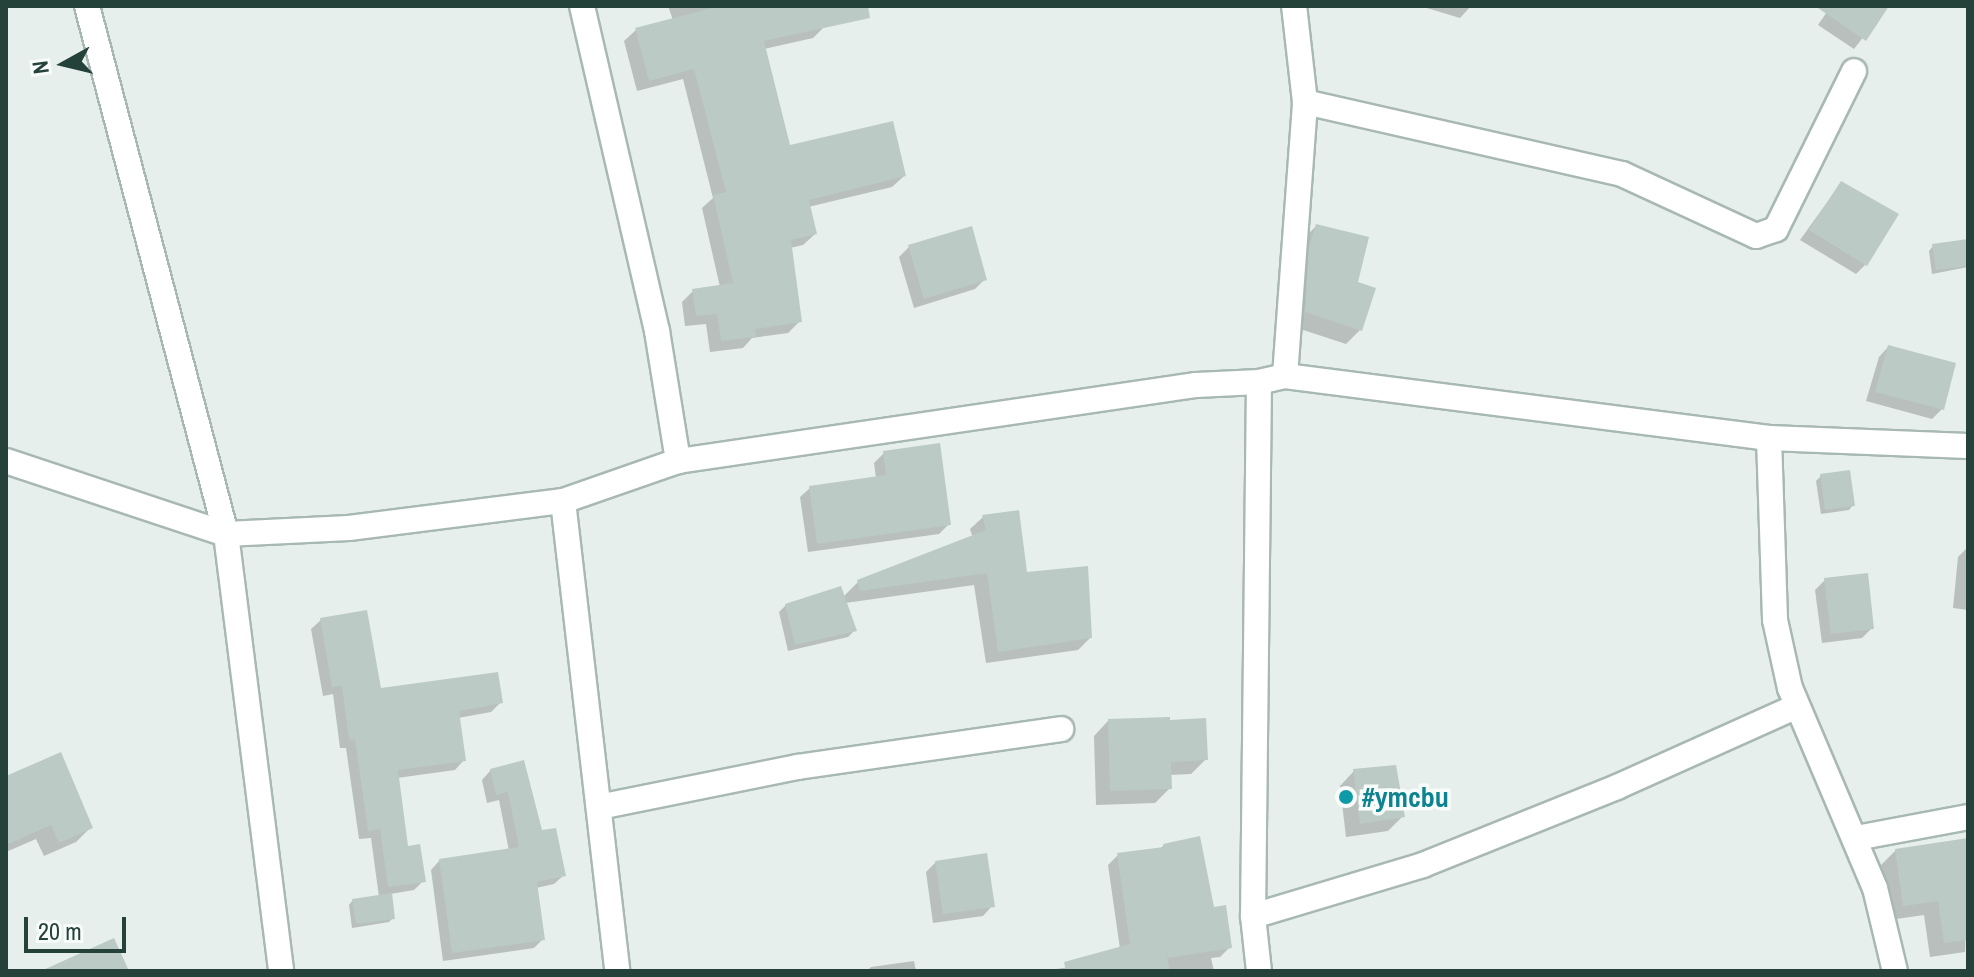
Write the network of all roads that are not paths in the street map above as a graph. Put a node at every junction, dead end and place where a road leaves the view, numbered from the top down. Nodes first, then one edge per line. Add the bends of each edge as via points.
1 (87, 6) edge
2 (582, 6) edge
3 (1294, 6) edge
4 (1854, 71) dead end
5 (1305, 102) junction
6 (1285, 376) junction
7 (1259, 382) junction
8 (1769, 438) junction
9 (1968, 446) edge
10 (6, 461) edge
11 (678, 461) junction
12 (563, 501) junction
13 (226, 534) junction
14 (1797, 706) junction
15 (1061, 729) dead end
16 (599, 807) junction
17 (1968, 817) edge
18 (1856, 838) junction
19 (1253, 916) junction
20 (281, 971) edge
21 (617, 971) edge
22 (1259, 971) edge
23 (1895, 971) edge

1 - 13 street
2 - 11 street via 657,331
3 - 5 street
4 - 5 street via 1776,229 1756,236 1622,174
5 - 6 street
6 - 7 street
6 - 8 street
7 - 11 street via 1196,385
7 - 19 street
8 - 9 street
8 - 14 street via 1775,620
10 - 13 street
11 - 12 street
12 - 13 street via 349,528
12 - 16 street
13 - 20 street
14 - 18 street
14 - 19 street via 1617,787 1423,865
15 - 16 street via 798,767
16 - 21 street
17 - 18 street
18 - 23 street via 1875,888
19 - 22 street

